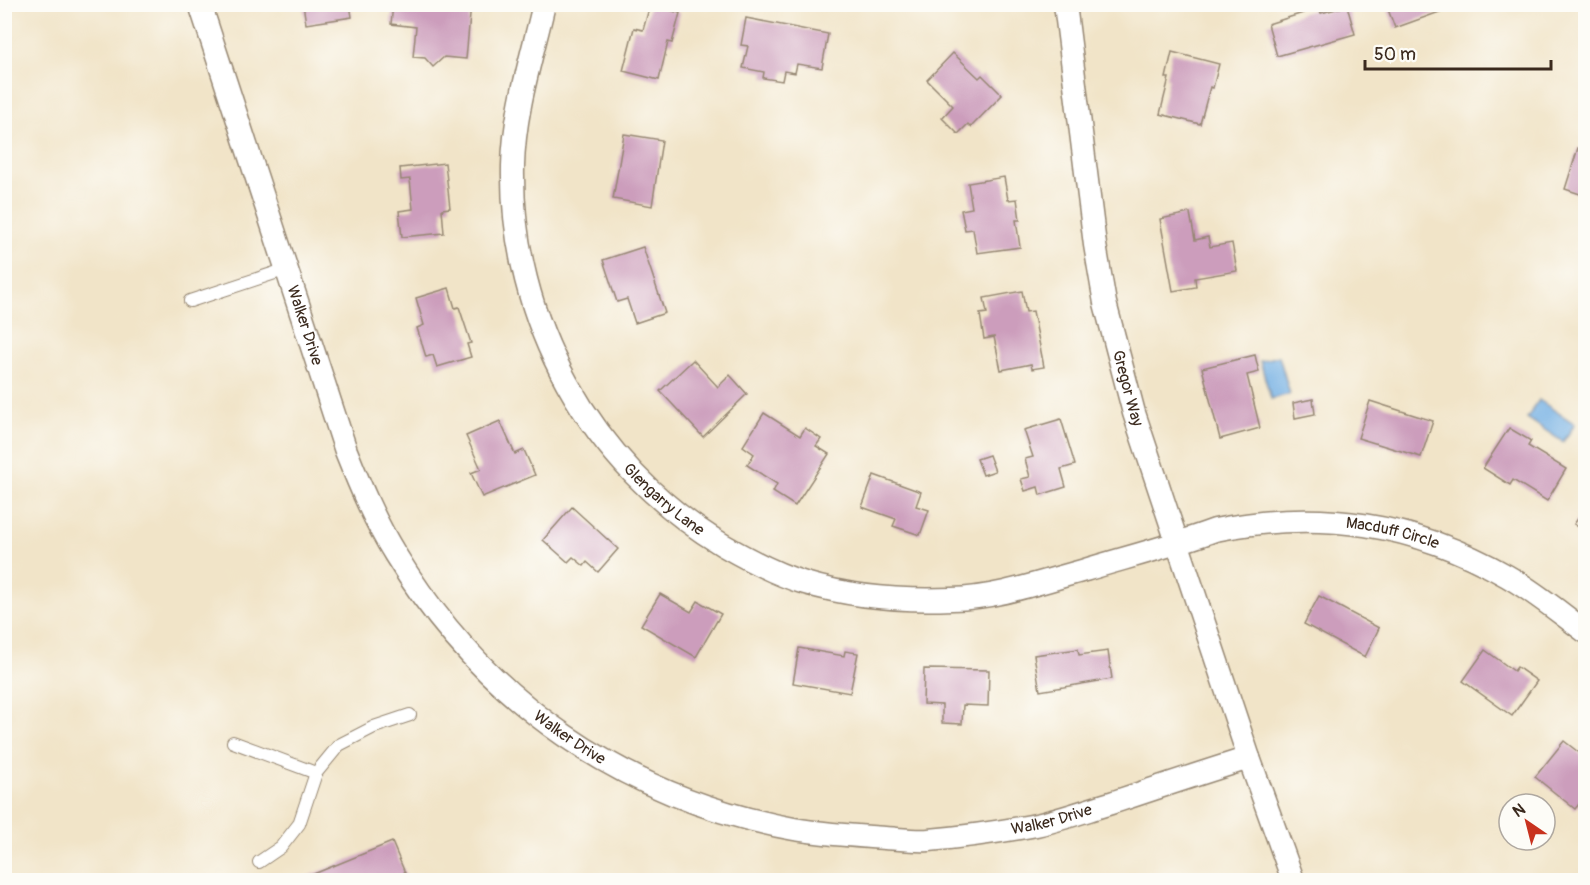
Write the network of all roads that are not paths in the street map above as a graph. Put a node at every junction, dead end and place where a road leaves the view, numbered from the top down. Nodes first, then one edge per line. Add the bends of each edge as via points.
1 (200, 4) edge
2 (544, 4) edge
3 (1065, 4) edge
4 (287, 269) junction
5 (190, 301) dead end
6 (1177, 543) junction
7 (1586, 632) edge
8 (410, 716) dead end
9 (233, 742) dead end
10 (1249, 759) junction
11 (316, 773) junction
12 (259, 862) dead end
13 (1293, 880) edge

1 - 4 street, Walker Drive
2 - 6 street, Glengarry Lane via 515,129 516,227 526,284 545,339 580,408 614,454 655,496 700,531 751,561 805,583 878,598 954,599 1010,591
3 - 6 street, Gregor Way via 1105,303 1134,413
4 - 5 lane
4 - 10 street, Walker Drive via 346,451 393,553 461,645 522,704 604,761 675,796 751,821 828,835 926,840 1032,826
6 - 7 street, Macduff Circle via 1215,530 1292,520 1331,520 1396,530 1472,557 1509,577
6 - 10 street, Gregor Way
8 - 11 lane via 374,727 339,745
9 - 11 lane
10 - 13 street
11 - 12 lane via 299,824 281,847

